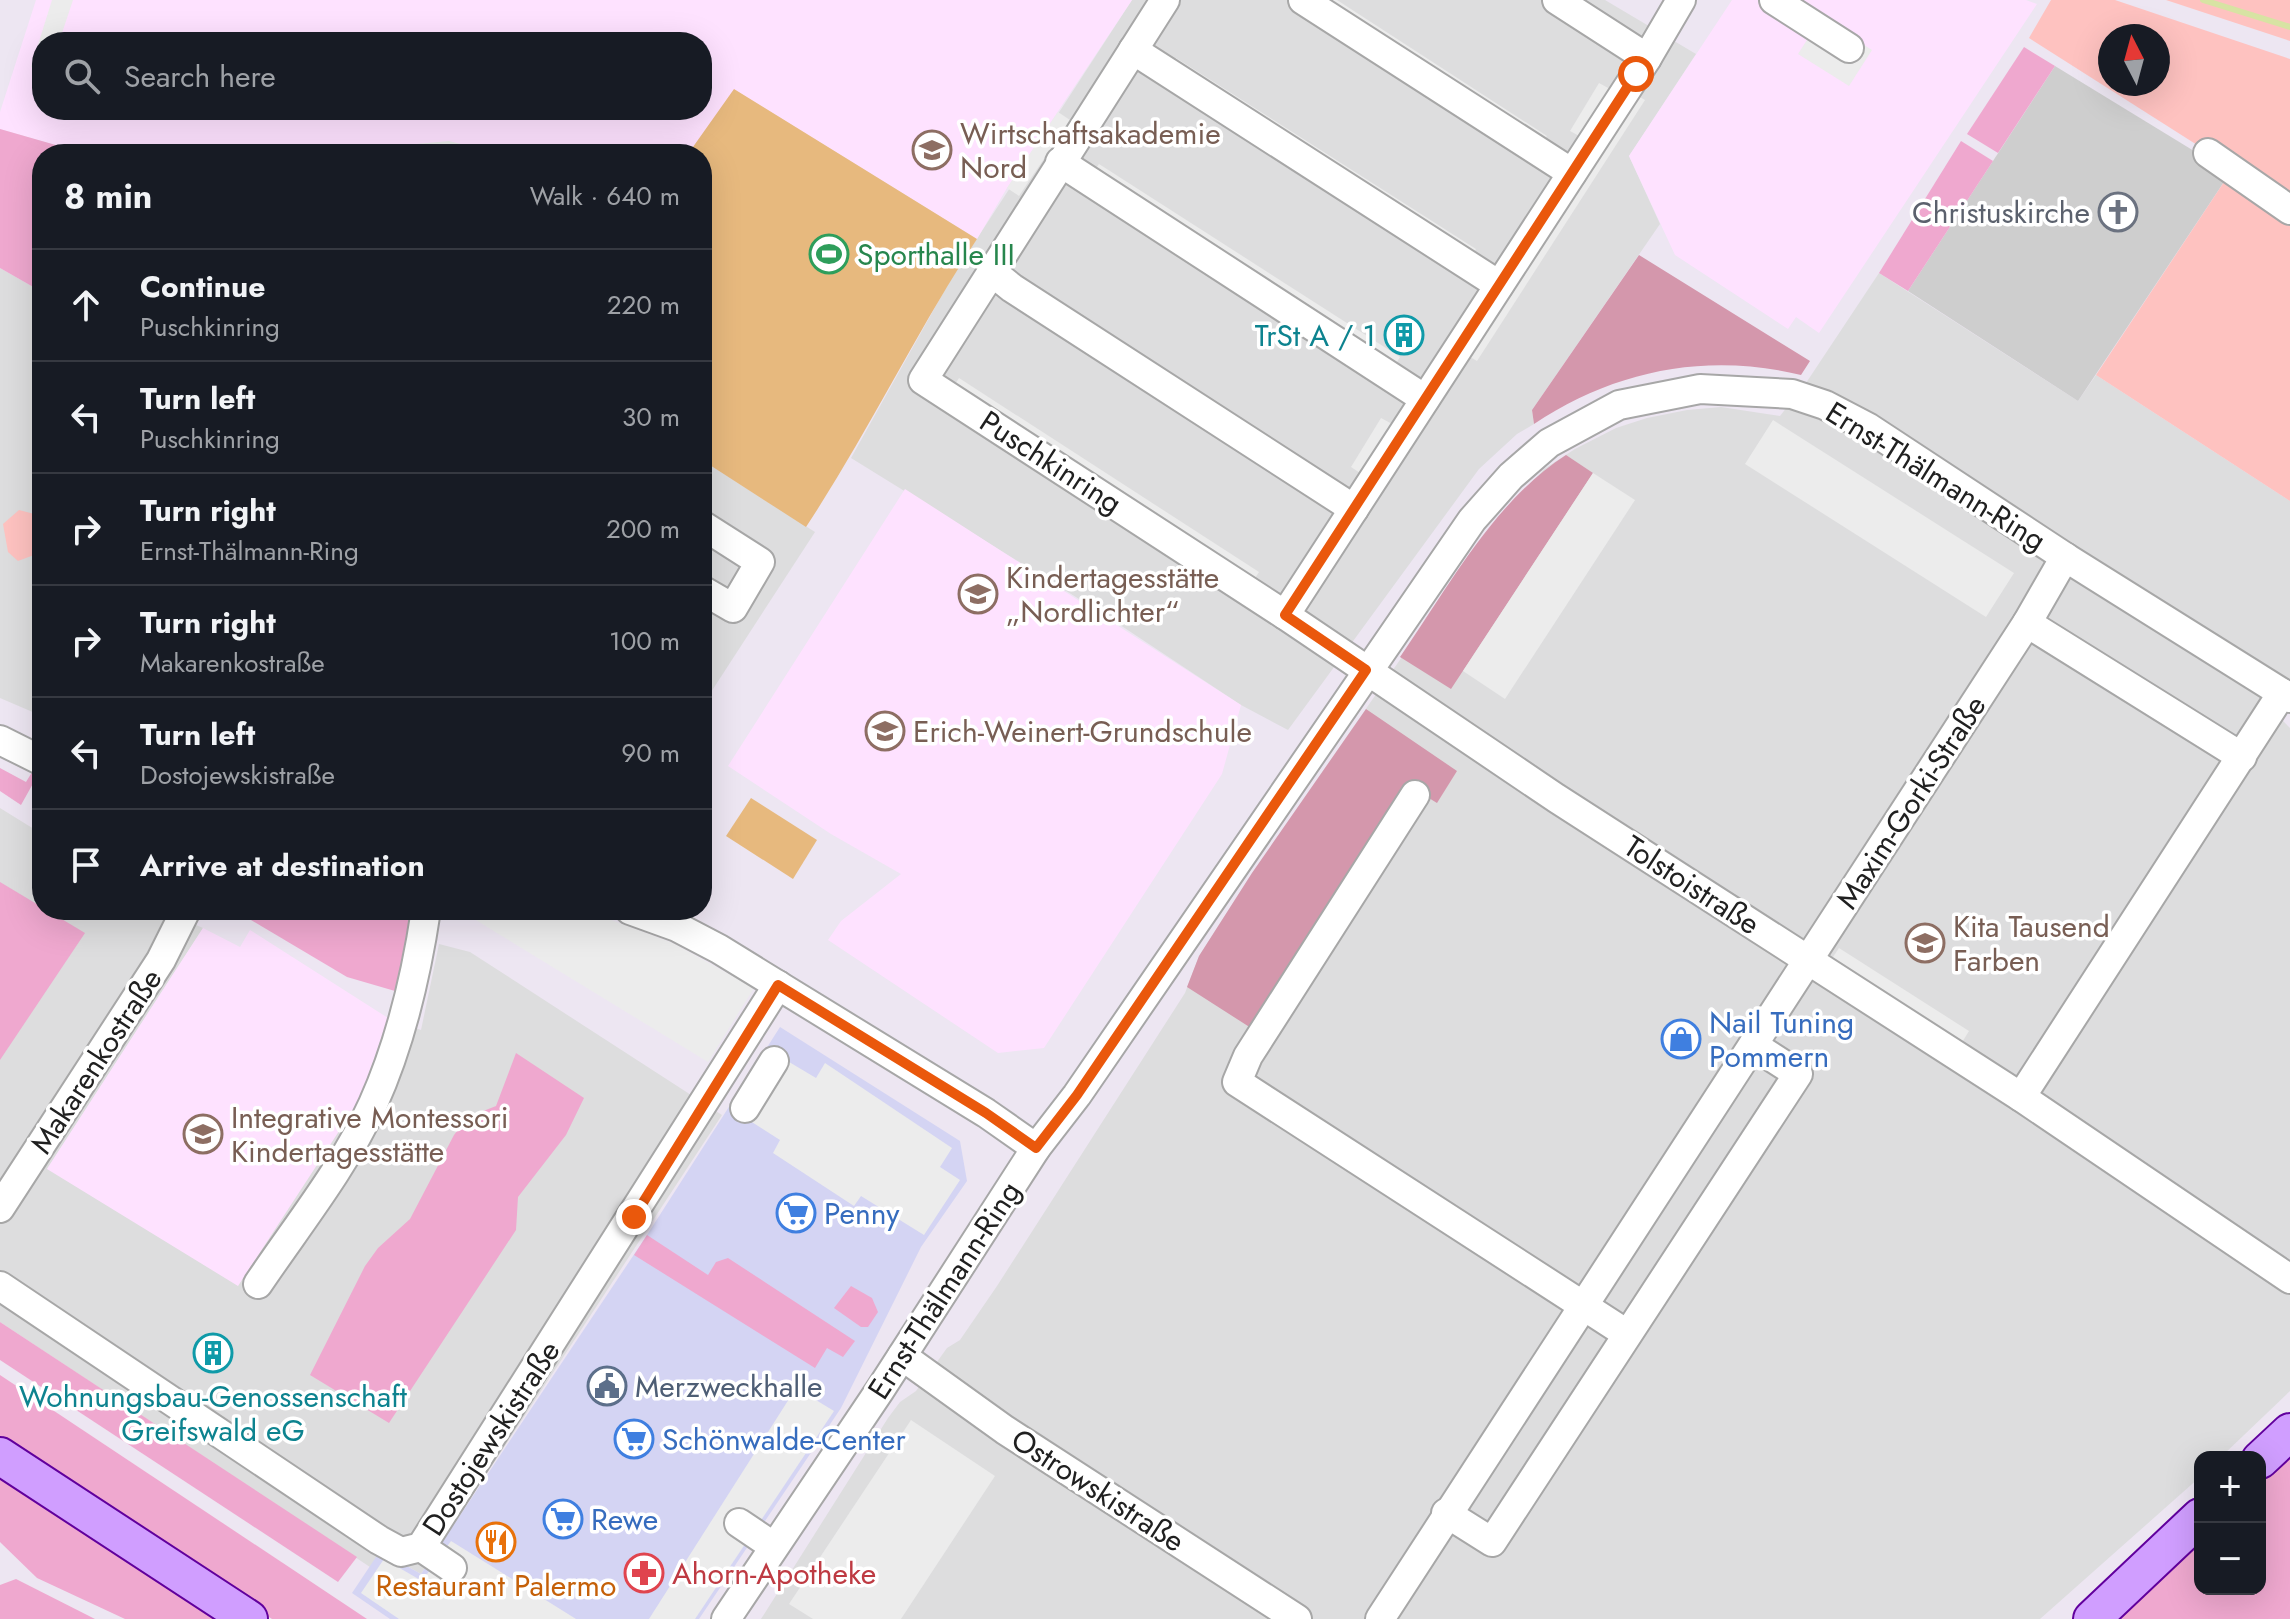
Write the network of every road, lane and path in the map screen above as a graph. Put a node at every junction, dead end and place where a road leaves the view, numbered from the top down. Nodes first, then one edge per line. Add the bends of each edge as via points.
1 (1165, 0) edge
2 (1303, 0) edge
3 (1557, 0) edge
4 (1681, 0) edge
5 (1774, 0) edge
6 (1849, 48) dead end
7 (1133, 50) junction
8 (1647, 58) junction
9 (2208, 153) dead end
10 (1060, 162) junction
11 (1572, 173) junction
12 (2290, 210) edge
13 (991, 271) junction
14 (1499, 285) junction
15 (1425, 399) junction
16 (1354, 509) junction
17 (712, 531) edge
18 (2065, 557) junction
19 (712, 596) edge
20 (1285, 615) junction
21 (2027, 623) junction
22 (1366, 670) junction
23 (2286, 696) edge
24 (0, 740) edge
25 (32, 756) edge
26 (2242, 757) junction
27 (1415, 795) dead end
28 (181, 920) edge
29 (424, 920) edge
30 (658, 920) edge
31 (1808, 960) junction
32 (778, 985) junction
33 (1753, 1045) junction
34 (728, 1064) junction
35 (760, 1084) dead end
36 (2021, 1097) junction
37 (1036, 1148) junction
38 (0, 1208) edge
39 (2290, 1279) edge
40 (258, 1284) dead end
41 (0, 1286) edge
42 (1584, 1305) junction
43 (1627, 1334) junction
44 (902, 1356) junction
45 (2290, 1432) edge
46 (2266, 1454) edge
47 (0, 1456) edge
48 (1446, 1513) junction
49 (739, 1523) dead end
50 (2194, 1523) edge
51 (773, 1546) junction
52 (421, 1547) junction
53 (452, 1568) dead end
54 (249, 1619) edge
55 (726, 1619) edge
56 (1297, 1619) edge
57 (1380, 1619) edge
58 (2092, 1619) edge

1 - 7 street, Puschkinring
2 - 11 street
3 - 8 street
4 - 8 street
5 - 6 street
7 - 10 street, Puschkinring
7 - 14 street
8 - 11 street
9 - 12 street
10 - 13 street, Puschkinring
10 - 15 street
11 - 14 street
13 - 16 street
13 - 20 street, Puschkinring via 923,380
14 - 15 street
15 - 16 street
16 - 20 street
17 - 19 street via 760,562 733,608
18 - 21 street, Maxim-Gorki-Straße
18 - 22 street, Ernst-Thälmann-Ring via 1869,428 1825,405 1792,394 1700,389 1654,396 1586,421 1549,443 1511,476 1472,520
18 - 23 street, Ernst-Thälmann-Ring
20 - 22 street, Puschkinring
21 - 26 street
21 - 31 street, Maxim-Gorki-Straße
22 - 31 street, Tolstoistraße
22 - 37 street, Ernst-Thälmann-Ring
23 - 26 street
24 - 25 street
26 - 36 street
27 - 42 street via 1248,1056 1237,1082
28 - 38 street, Makarenkostraße via 161,960
29 - 40 street via 400,1037 373,1105
30 - 32 street
31 - 33 street, Maxim-Gorki-Straße
31 - 36 street, Tolstoistraße
32 - 34 street, Dostojewskistraße
32 - 37 street
33 - 42 street, Maxim-Gorki-Straße
33 - 43 street via 1798,1074
34 - 35 street
34 - 52 street, Dostojewskistraße
36 - 39 street, Tolstoistraße
37 - 44 street, Ernst-Thälmann-Ring
41 - 52 street, Dostojewskistraße via 379,1540 401,1552
42 - 43 street
42 - 48 street, Maxim-Gorki-Straße
43 - 48 street via 1492,1542
44 - 51 street, Ernst-Thälmann-Ring
44 - 56 street, Ostrowskistraße via 1005,1430
45 - 46 main road
47 - 54 main road
48 - 57 street, Maxim-Gorki-Straße
49 - 51 street
50 - 58 main road
51 - 55 street, Ernst-Thälmann-Ring
52 - 53 street

